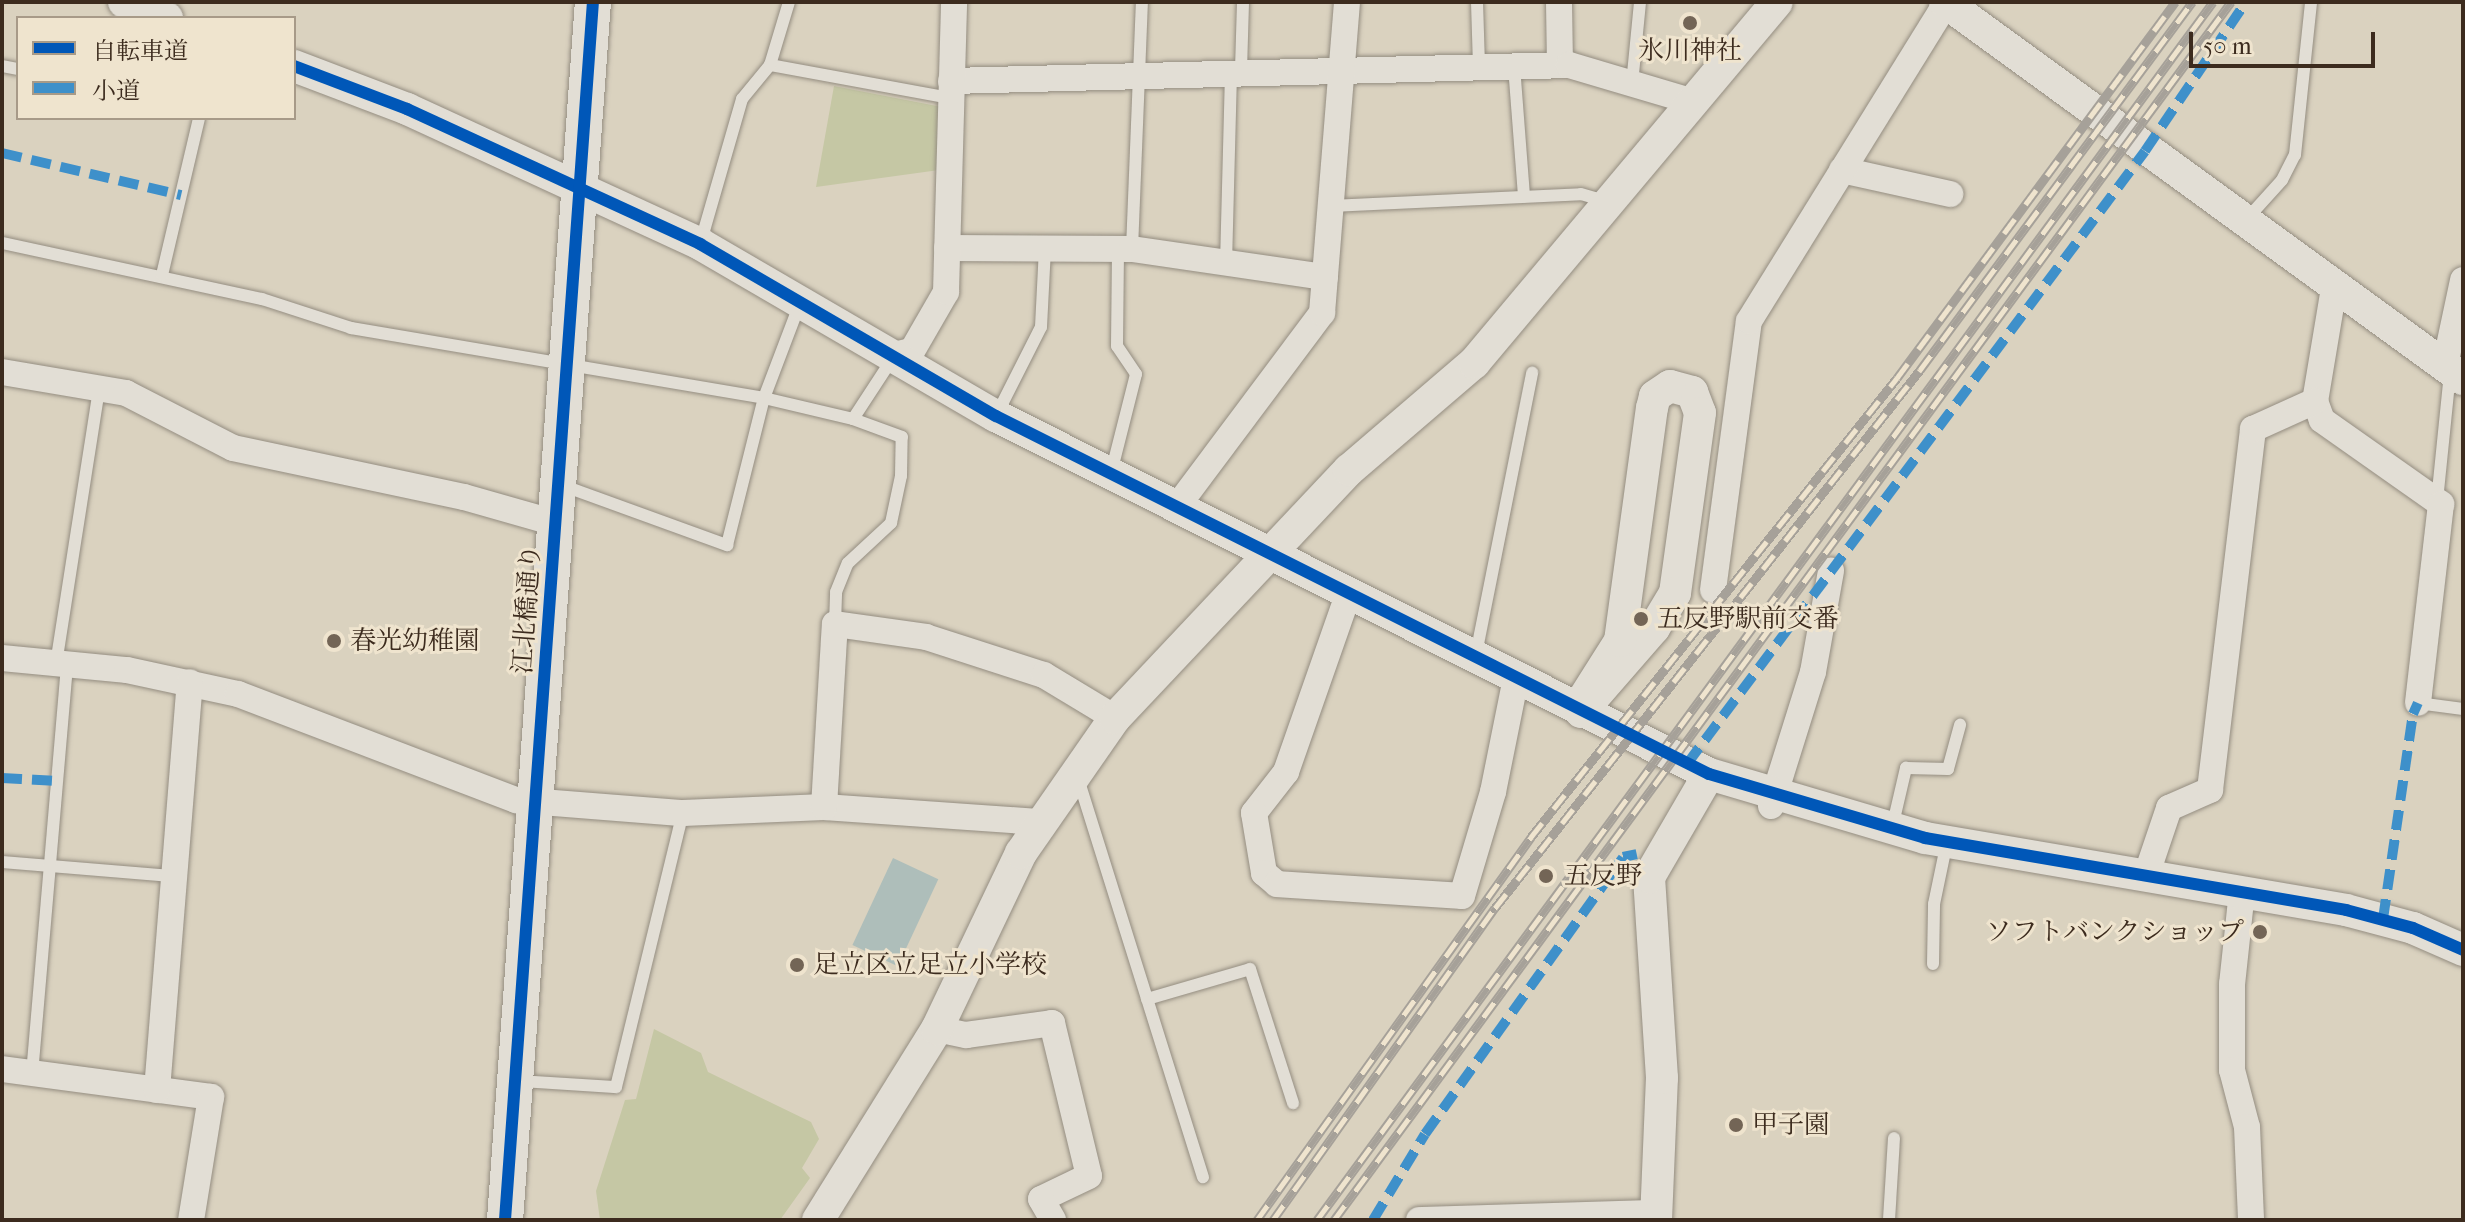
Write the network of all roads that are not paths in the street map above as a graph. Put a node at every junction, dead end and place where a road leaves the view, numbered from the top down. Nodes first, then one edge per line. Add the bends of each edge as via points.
1 (124, 2) edge
2 (593, 2) edge
3 (789, 2) edge
4 (954, 2) edge
5 (1142, 2) edge
6 (1243, 2) edge
7 (1347, 2) edge
8 (1477, 2) edge
9 (1559, 2) edge
10 (1640, 2) edge
11 (1777, 2) edge
12 (1945, 2) edge
13 (2311, 2) edge
14 (162, 16) edge
15 (770, 65) junction
16 (1560, 65) junction
17 (1514, 66) junction
18 (296, 67) edge
19 (1479, 67) junction
20 (1342, 69) junction
21 (1236, 71) junction
22 (1138, 74) junction
23 (1632, 84) junction
24 (950, 89) junction
25 (1694, 102) junction
26 (199, 120) edge
27 (1842, 170) junction
28 (578, 185) junction
29 (1950, 194) dead end
30 (1524, 197) junction
31 (1609, 202) junction
32 (1331, 206) junction
33 (2243, 224) junction
34 (2, 243) edge
35 (700, 244) junction
36 (1045, 247) junction
37 (947, 248) junction
38 (1125, 250) junction
39 (1226, 265) junction
40 (162, 275) junction
41 (1325, 277) junction
42 (2463, 280) edge
43 (2334, 288) junction
44 (801, 300) junction
45 (894, 355) junction
46 (566, 363) junction
47 (2453, 371) edge
48 (2, 372) edge
49 (1532, 373) dead end
50 (99, 389) junction
51 (764, 398) junction
52 (2315, 401) junction
53 (996, 416) junction
54 (853, 419) junction
55 (1110, 476) junction
56 (558, 484) junction
57 (2437, 501) junction
58 (1176, 508) junction
59 (555, 523) junction
60 (1270, 554) junction
61 (1831, 571) dead end
62 (1713, 590) dead end
63 (1349, 592) junction
64 (835, 624) junction
65 (1476, 657) junction
66 (2, 658) edge
67 (62, 665) junction
68 (1516, 678) junction
69 (190, 682) junction
70 (2418, 703) joint
71 (2463, 709) edge
72 (1581, 712) junction
73 (1115, 718) junction
74 (1960, 725) dead end
75 (1709, 774) junction
76 (1070, 781) junction
77 (1773, 799) junction
78 (536, 803) junction
79 (824, 807) junction
80 (683, 813) junction
81 (1041, 822) junction
82 (1891, 833) junction
83 (1947, 842) junction
84 (2, 862) edge
85 (52, 866) junction
86 (175, 876) junction
87 (2146, 876) junction
88 (2242, 891) junction
89 (2463, 950) edge
90 (1933, 964) dead end
91 (1147, 999) junction
92 (937, 1029) junction
93 (2, 1069) edge
94 (32, 1074) junction
95 (515, 1080) junction
96 (157, 1090) junction
97 (1293, 1103) dead end
98 (1894, 1138) dead end
99 (1203, 1177) dead end
100 (1656, 1216) edge
101 (191, 1220) edge
102 (505, 1220) edge
103 (818, 1220) edge
104 (1053, 1220) edge
105 (1419, 1220) edge
106 (1889, 1220) edge
107 (2251, 1220) edge

1 - 14 street
2 - 28 main road, 江北橋通り
3 - 15 lane
4 - 24 street
5 - 22 lane
6 - 21 lane
7 - 20 street
8 - 19 lane
9 - 16 street
10 - 23 lane
11 - 25 street
12 - 27 street
12 - 33 street
13 - 33 lane via 2295,155 2282,180
15 - 24 lane
15 - 35 lane via 742,99
16 - 17 street
16 - 23 street
17 - 19 street
17 - 30 lane
18 - 28 street
19 - 20 street
20 - 21 street
20 - 32 street
21 - 22 street
21 - 39 lane
22 - 24 street
22 - 38 lane
23 - 25 street
24 - 37 street
25 - 31 street
26 - 40 lane
27 - 29 street
27 - 62 street via 1749,321
28 - 35 street
28 - 46 main road, 江北橋通り
30 - 31 lane via 1581,194
30 - 32 lane
31 - 60 street via 1474,363 1349,470
32 - 41 street
33 - 43 street
34 - 40 lane
35 - 44 street
36 - 37 street
36 - 38 street
36 - 53 lane via 1041,327
37 - 45 street via 946,292 912,351
38 - 39 street
38 - 55 lane via 1117,346 1136,374
39 - 41 street
40 - 46 lane via 351,328
41 - 58 street via 1322,313
42 - 47 street
43 - 47 street
43 - 52 street
44 - 45 street
44 - 51 lane
45 - 53 street
45 - 54 lane
46 - 51 lane
46 - 56 main road, 江北橋通り
47 - 57 lane
48 - 50 street
49 - 65 lane
50 - 59 street via 126,393 233,448 464,497
50 - 67 lane
51 - 54 lane
51 - 56 lane via 727,545
52 - 57 street via 2322,420
52 - 87 street via 2253,429 2210,790 2169,808
53 - 55 street
54 - 64 lane via 902,437 901,476 891,523 848,563 836,592
55 - 58 street
56 - 59 main road, 江北橋通り
57 - 70 street via 2441,504
58 - 60 street
59 - 78 main road, 江北橋通り
60 - 63 street
60 - 73 street via 1183,640
61 - 77 street via 1813,672
63 - 65 street
63 - 68 street via 1286,772 1254,813 1264,873 1277,884 1462,896 1493,792
64 - 73 street via 926,637 1044,675
64 - 79 street
65 - 68 street
66 - 67 street
67 - 69 street
67 - 85 lane
68 - 72 street
69 - 78 street via 238,694
69 - 86 street
70 - 71 lane
72 - 72 street via 1582,701 1620,641 1655,396 1670,386 1684,388 1698,401 1700,413 1675,593 1654,628
72 - 75 street
73 - 76 street
74 - 82 lane via 1948,769 1906,768
75 - 77 street
75 - 100 street via 1649,877 1662,1078
76 - 81 street
76 - 91 lane via 1081,788
77 - 82 street
78 - 80 street
78 - 95 main road, 江北橋通り
79 - 80 street
79 - 81 street
80 - 95 lane via 616,1087
81 - 92 street via 1005,882
82 - 83 street
83 - 87 street
83 - 90 lane via 1934,904
84 - 85 lane
85 - 86 lane
85 - 94 lane
86 - 96 street
87 - 88 street
88 - 89 street via 2383,919
88 - 107 street via 2232,984 2232,1070 2247,1127
91 - 97 lane via 1250,969
91 - 99 lane
92 - 103 street
92 - 104 street via 966,1035 1052,1023 1089,1176 1041,1199
93 - 94 street
94 - 96 street
95 - 102 main road, 江北橋通り
96 - 101 street via 211,1097
98 - 106 lane
100 - 105 street

